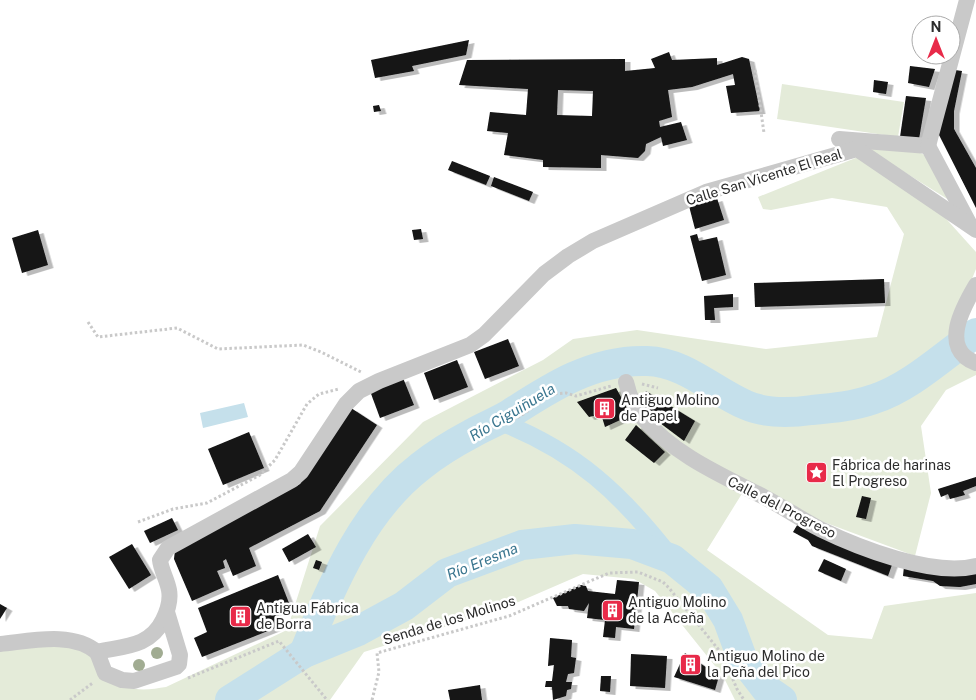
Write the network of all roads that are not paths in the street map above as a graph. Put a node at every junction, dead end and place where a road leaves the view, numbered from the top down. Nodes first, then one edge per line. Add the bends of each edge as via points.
1 (967, 0) edge
2 (839, 139) dead end
3 (857, 145) junction
4 (928, 146) junction
5 (974, 229) edge
6 (976, 284) edge
7 (969, 359) edge
8 (626, 382) dead end
9 (976, 566) edge
10 (167, 612) junction
11 (0, 644) edge
12 (97, 652) junction

1 - 4 street
2 - 3 street, Calle San Vicente El Real
3 - 4 street, Calle San Vicente El Real
3 - 5 street, Calle San Vicente El Real
3 - 10 street, Calle San Vicente El Real via 706,192 593,241 544,274 470,345 379,380 360,391 346,404 301,472 292,480 164,552 160,560 169,590
4 - 5 street, Calle San Vicente El Real
6 - 7 street via 960,314 956,339
8 - 9 street, Calle del Progreso via 632,403 643,418 681,451 701,465 820,528 913,562 954,570
10 - 12 street, Calle San Vicente El Real via 158,630 148,639
10 - 12 street, Calle San Vicente El Real via 180,664 134,680 122,680 105,673
11 - 12 street via 78,640

